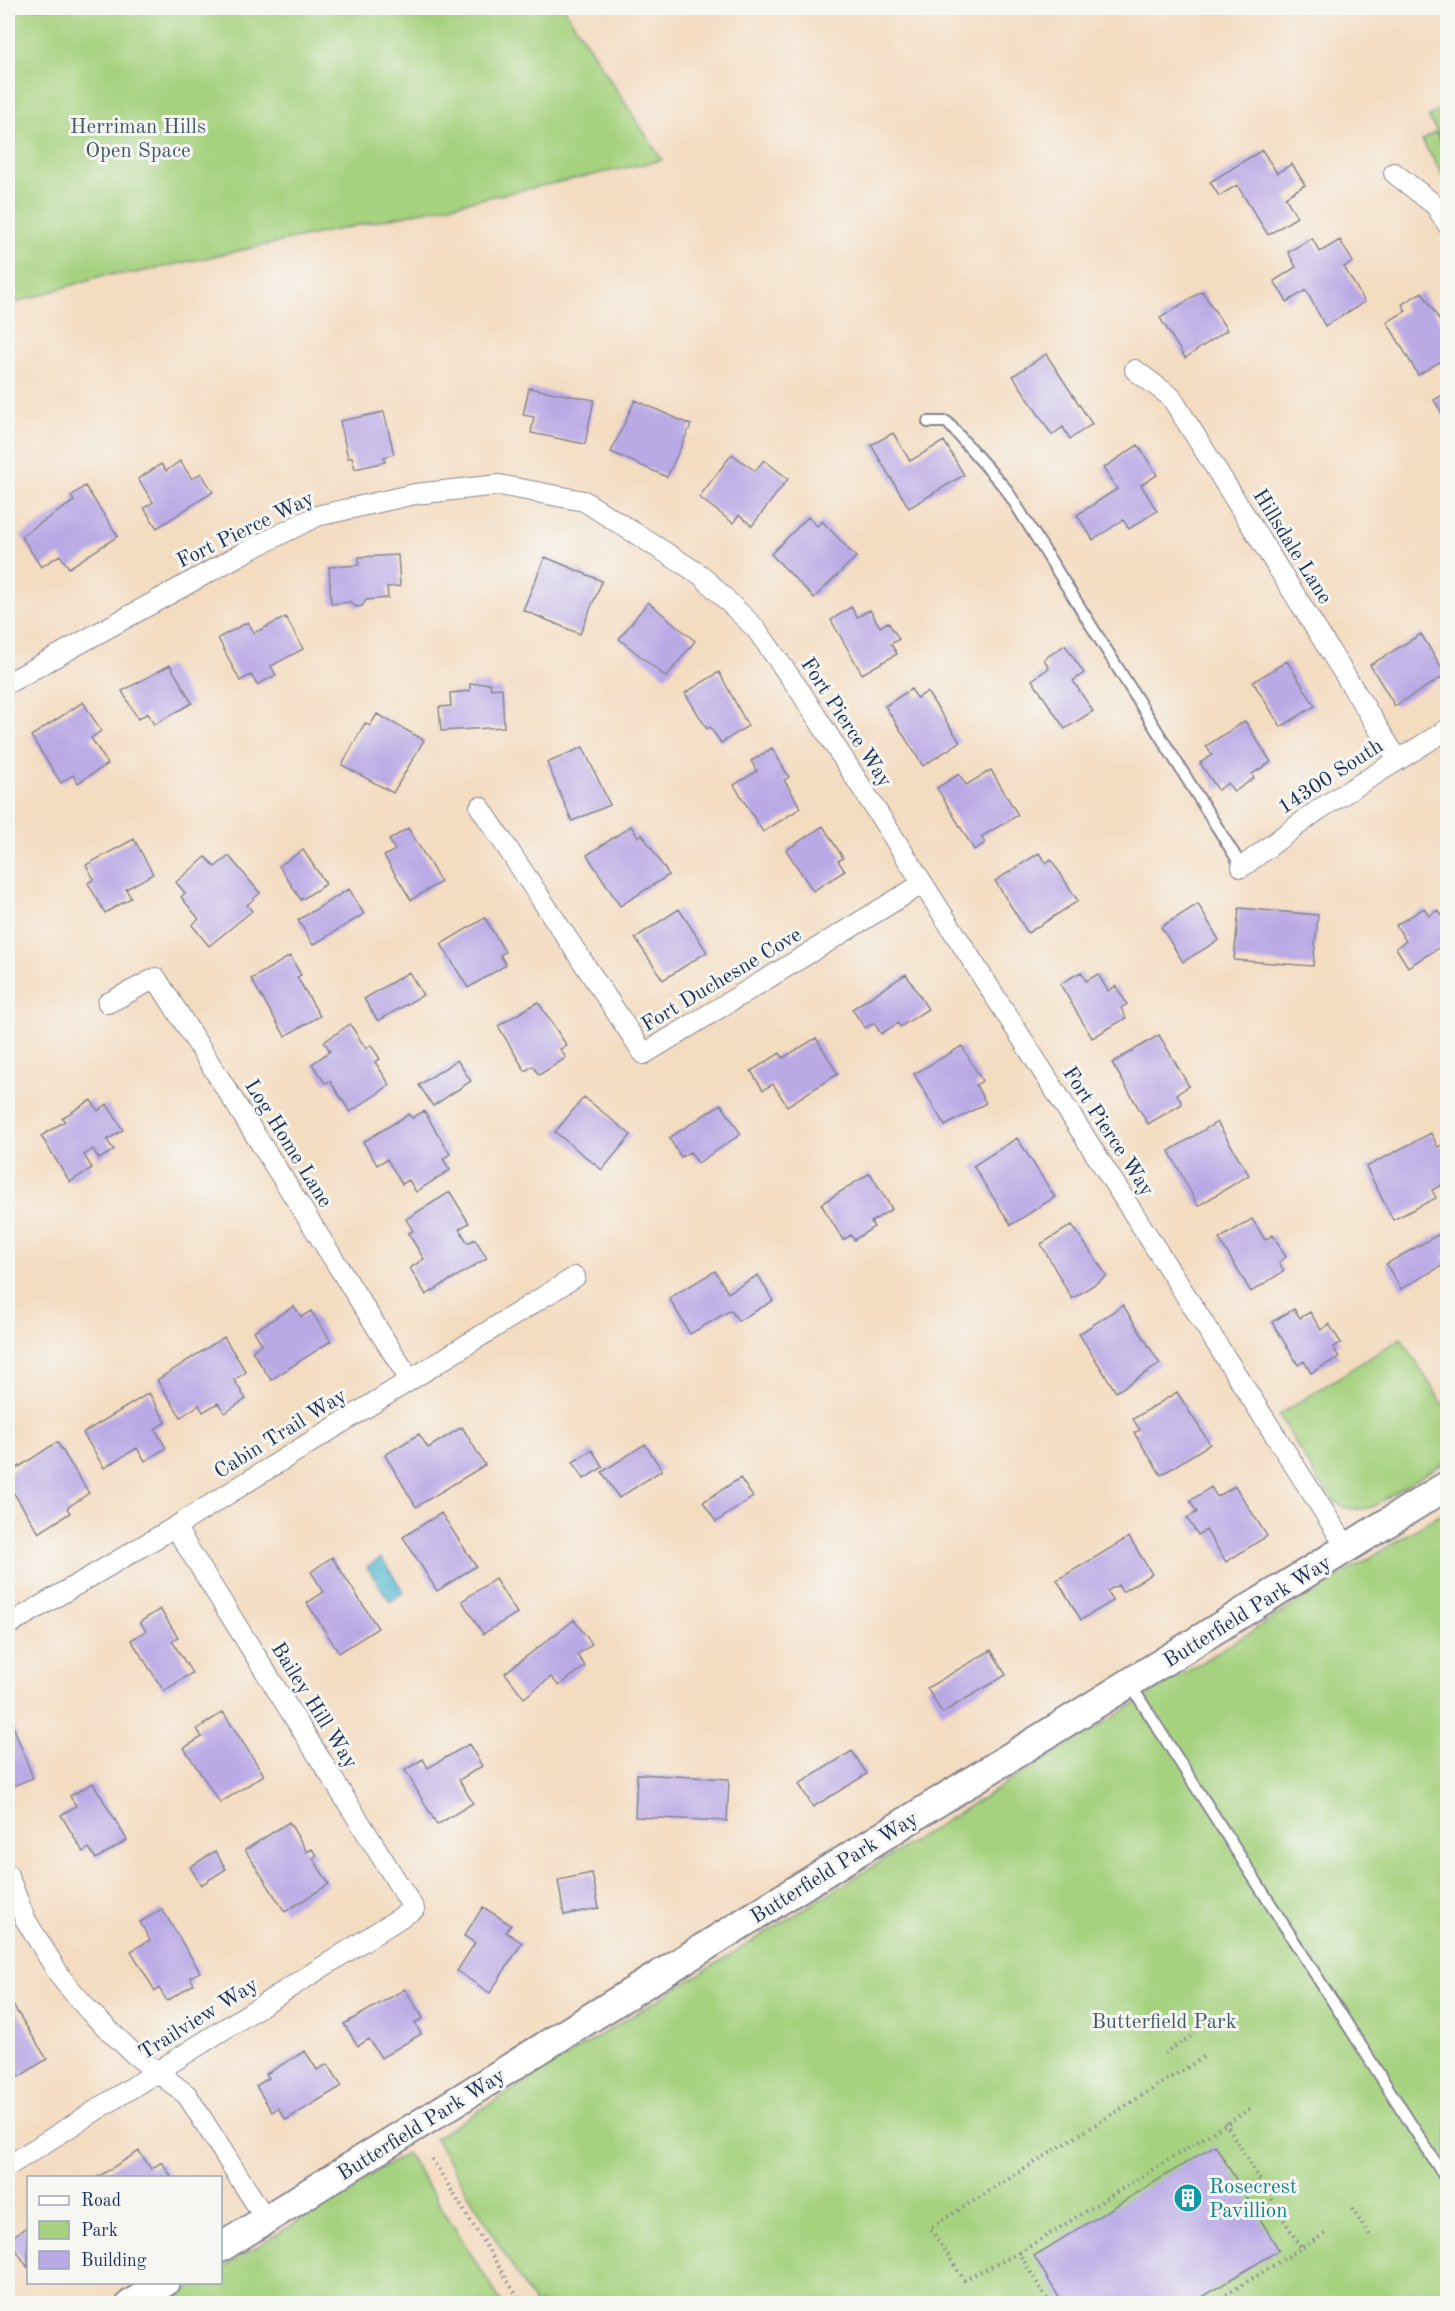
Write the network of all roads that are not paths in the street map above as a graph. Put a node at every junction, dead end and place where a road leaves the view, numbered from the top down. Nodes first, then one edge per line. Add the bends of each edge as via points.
1 (1394, 173) dead end
2 (1448, 225) edge
3 (1135, 370) dead end
4 (928, 422) dead end
5 (8, 683) edge
6 (1448, 729) edge
7 (1398, 760) junction
8 (480, 807) dead end
9 (1242, 867) joint
10 (922, 884) junction
11 (108, 1003) dead end
12 (575, 1277) dead end
13 (410, 1380) junction
14 (1448, 1485) edge
15 (175, 1527) junction
16 (1347, 1548) junction
17 (8, 1625) edge
18 (1130, 1683) junction
19 (8, 1875) edge
20 (414, 1909) joint
21 (158, 2072) junction
22 (8, 2166) edge
23 (1448, 2182) edge
24 (266, 2220) junction
25 (222, 2247) edge
26 (163, 2284) edge
27 (131, 2304) edge

1 - 2 street via 1436,205
3 - 7 street, Hillsdale Lane via 1171,397
4 - 9 lane via 947,422 1006,489
5 - 10 street, Fort Pierce Way via 317,516 416,494 499,485 584,501 701,575 756,629 800,691
6 - 7 street, 14300 South
7 - 9 street, 14300 South via 1318,810
8 - 10 street, Fort Duchesne Cove via 644,1054
10 - 16 street, Fort Pierce Way
11 - 13 street, Log Home Lane via 156,978
12 - 13 street, Cabin Trail Way
13 - 15 street, Cabin Trail Way
14 - 16 street, Butterfield Park Way
15 - 17 street, Cabin Trail Way
15 - 20 street, Bailey Hill Way
16 - 18 street, Butterfield Park Way
18 - 23 lane
18 - 24 street, Butterfield Park Way
19 - 21 street via 25,1919 62,1979 126,2047
20 - 21 street, Trailview Way
21 - 22 street, Trailview Way
21 - 24 street via 187,2095
24 - 25 street, Butterfield Park Way
26 - 27 street

